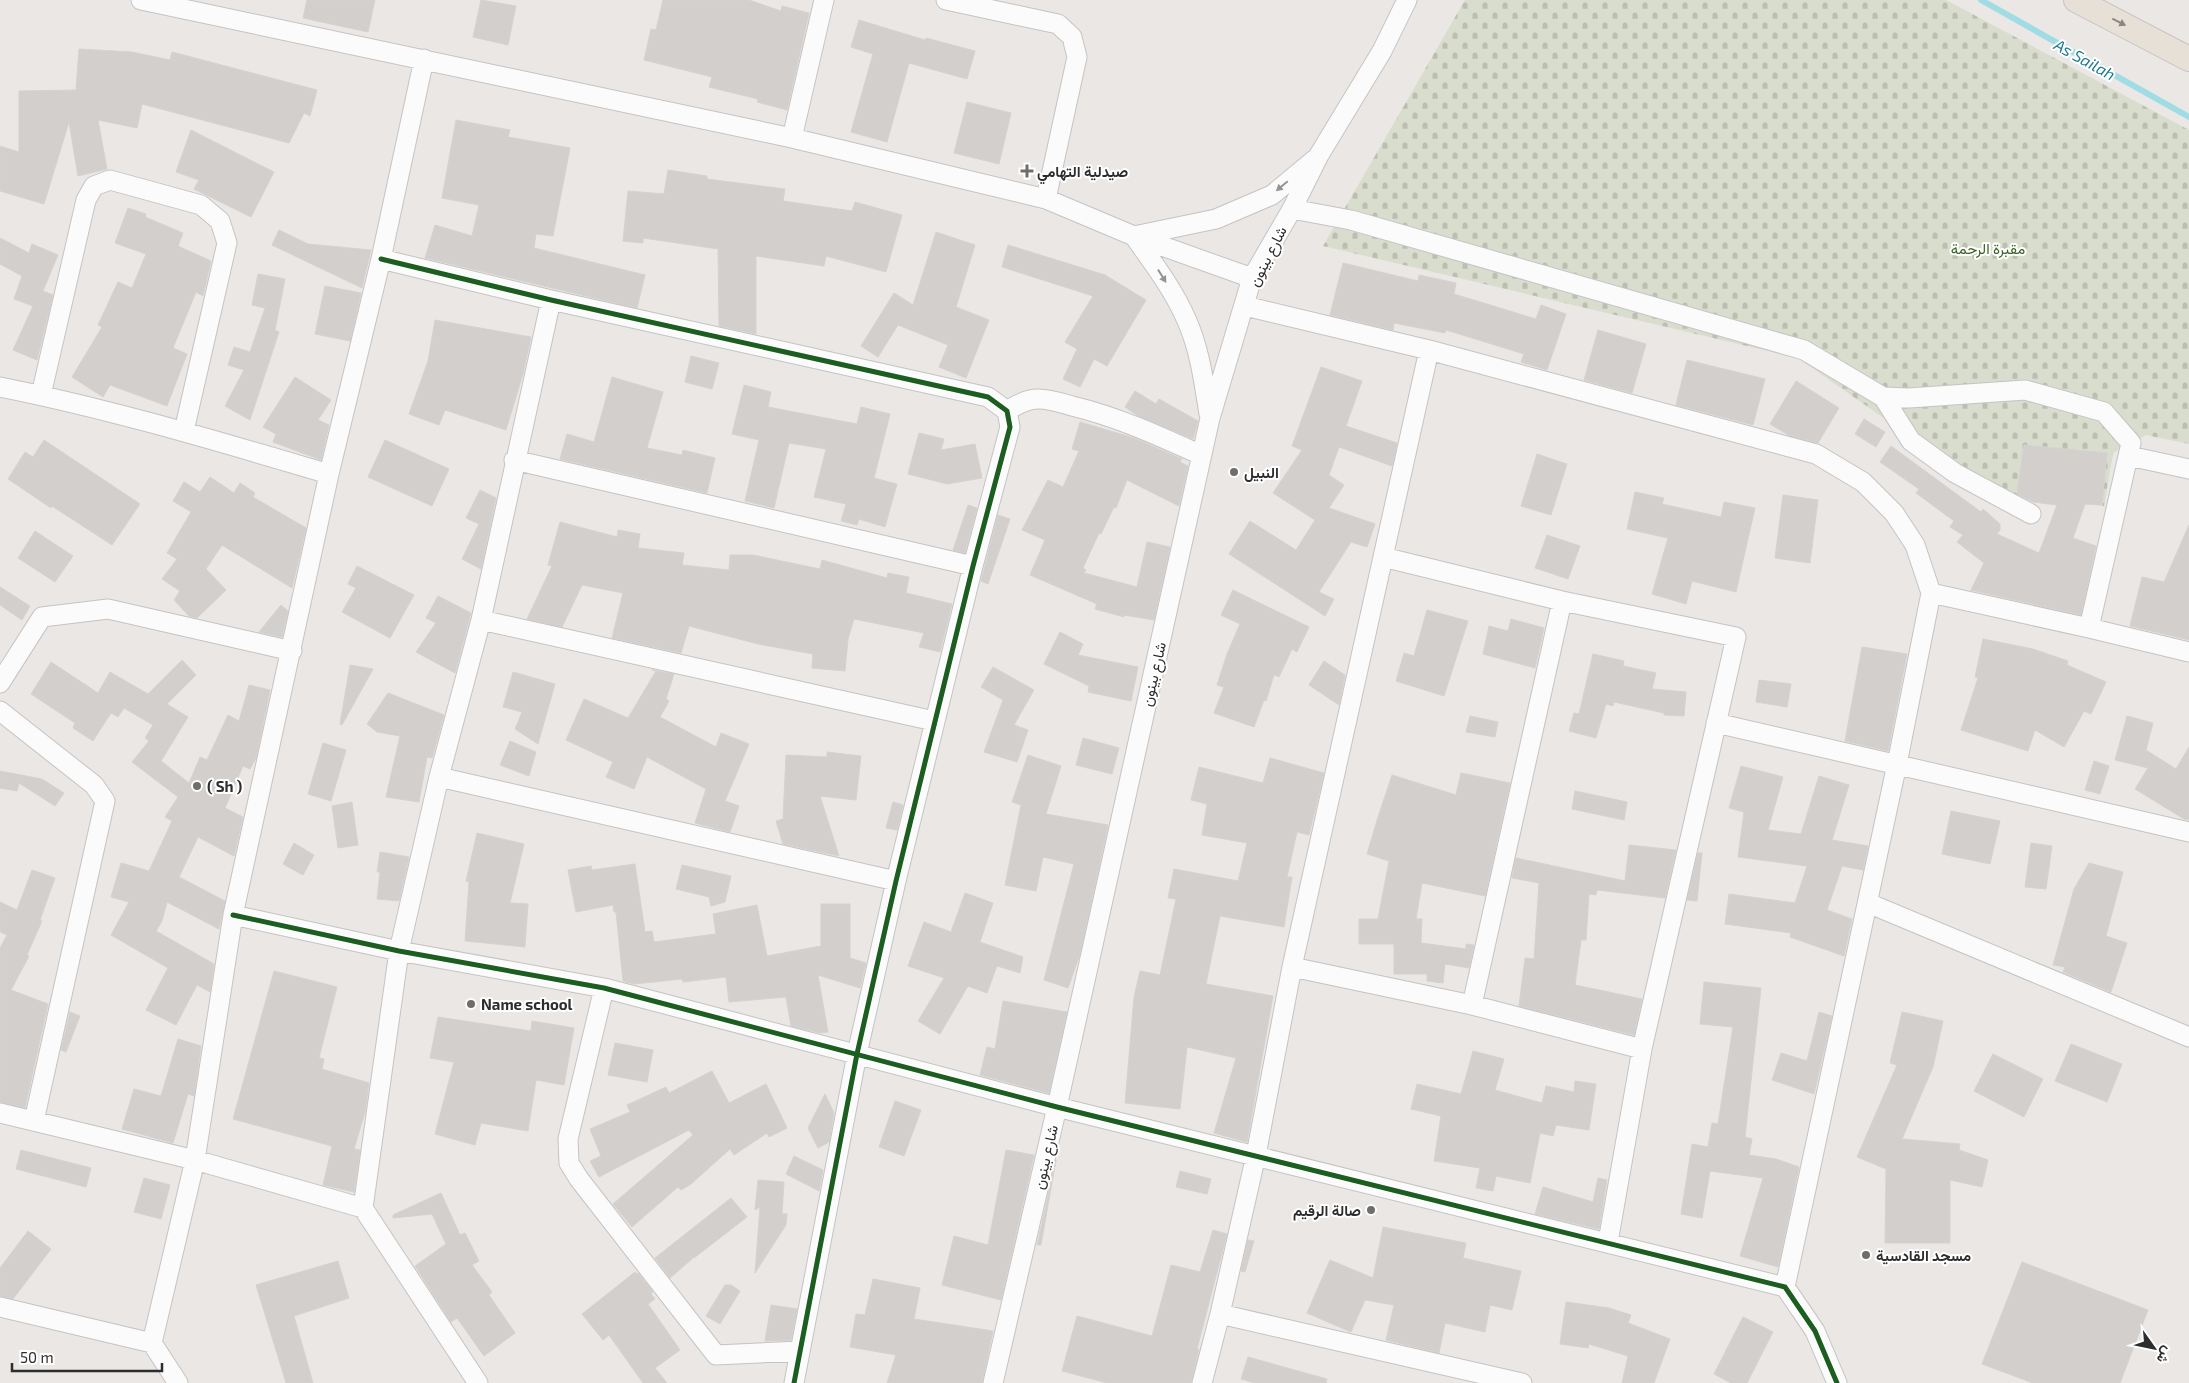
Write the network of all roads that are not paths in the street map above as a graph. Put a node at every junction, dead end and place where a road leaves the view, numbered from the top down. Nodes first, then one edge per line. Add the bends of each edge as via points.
1 (141, 0) edge
2 (824, 0) edge
3 (946, 0) edge
4 (1407, 0) edge
5 (2076, 0) edge
6 (424, 59) junction
7 (2189, 59) edge
8 (792, 138) junction
9 (1319, 155) junction
10 (1046, 199) junction
11 (1292, 209) junction
12 (1134, 236) junction
13 (381, 259) junction
14 (1252, 278) junction
15 (551, 300) junction
16 (1245, 306) junction
17 (1429, 350) junction
18 (0, 387) edge
19 (41, 395) junction
20 (1883, 397) junction
21 (1007, 411) junction
22 (1210, 418) junction
23 (184, 431) junction
24 (1202, 455) junction
25 (2129, 456) junction
26 (514, 460) junction
27 (2189, 470) edge
28 (329, 474) junction
29 (2031, 514) dead end
30 (1383, 557) junction
31 (973, 566) junction
32 (1931, 593) junction
33 (1562, 601) junction
34 (481, 620) junction
35 (2089, 628) junction
36 (292, 651) junction
37 (2189, 652) edge
38 (0, 683) edge
39 (0, 711) edge
40 (934, 722) junction
41 (1716, 723) junction
42 (1898, 764) junction
43 (439, 777) junction
44 (2189, 832) edge
45 (896, 881) junction
46 (1868, 903) junction
47 (233, 915) junction
48 (399, 951) junction
49 (1292, 967) junction
50 (604, 988) junction
51 (1472, 1004) junction
52 (2189, 1037) edge
53 (1642, 1049) junction
54 (857, 1054) junction
55 (1057, 1107) junction
56 (0, 1113) edge
57 (34, 1121) junction
58 (1256, 1155) junction
59 (195, 1160) junction
60 (363, 1208) junction
61 (1608, 1242) junction
62 (1785, 1287) junction
63 (0, 1307) edge
64 (1220, 1314) junction
65 (152, 1342) junction
66 (799, 1351) junction
67 (178, 1383) edge
68 (478, 1383) edge
69 (794, 1383) edge
70 (993, 1383) edge
71 (1202, 1383) edge
72 (1522, 1383) edge
73 (1838, 1383) edge

1 - 6 street
2 - 8 street
3 - 10 street via 1058,24 1072,37 1077,57
4 - 9 street, شارع بينون via 1382,51
5 -> 7 main road
6 - 8 street
6 - 13 street
8 - 10 street
9 - 11 street, شارع بينون
9 -> 12 street via 1272,195 1216,219
10 - 12 street
11 - 14 street, شارع بينون
11 - 20 street via 1361,223 1804,350
12 - 14 street
12 -> 22 street via 1162,276 1187,321 1201,365
13 - 15 street
13 - 28 street
14 - 16 street, شارع بينون
15 - 21 street via 988,397
15 - 26 street
16 - 17 street
16 - 22 street, شارع بينون
17 - 30 street
17 - 32 street via 1816,454 1863,482 1894,513 1915,545
18 - 19 street
19 - 23 street
19 - 23 street via 86,200 94,186 110,180 201,205 220,222 227,242
20 - 25 street via 2026,390 2104,412 2131,444
20 - 29 street via 1911,441 1956,473
21 - 24 street via 1019,403 1038,399 1057,402 1141,427
21 - 31 street via 1010,427
22 - 24 street, شارع بينون
23 - 28 street
24 - 55 street, شارع بينون
25 - 27 street
25 - 35 street
26 - 31 street
26 - 34 street
28 - 36 street
30 - 33 street
30 - 49 street
31 - 40 street
32 - 35 street
32 - 42 street
33 - 41 street via 1736,637
33 - 51 street
34 - 40 street
34 - 43 street
35 - 37 street
36 - 38 street via 108,608 42,617
36 - 47 street
39 - 57 street via 94,785 105,801
40 - 45 street
41 - 42 street
41 - 53 street
42 - 44 street
42 - 46 street
43 - 45 street
43 - 48 street
45 - 54 street
46 - 52 street
46 - 62 street
47 - 48 street
47 - 59 street
48 - 50 street
48 - 60 street
49 - 51 street
49 - 58 street
50 - 54 street
50 - 66 street via 568,1139 569,1163 716,1355
51 - 53 street
53 - 61 street
54 - 55 street
54 - 66 street
55 - 58 street
55 - 70 street, شارع بينون
56 - 57 street
57 - 59 street
58 - 61 street
58 - 64 street
59 - 60 street
59 - 65 street
60 - 68 street
61 - 62 street
62 - 73 street via 1815,1331
63 - 65 street
64 - 71 street
64 - 72 street
65 - 67 street
66 - 69 street

